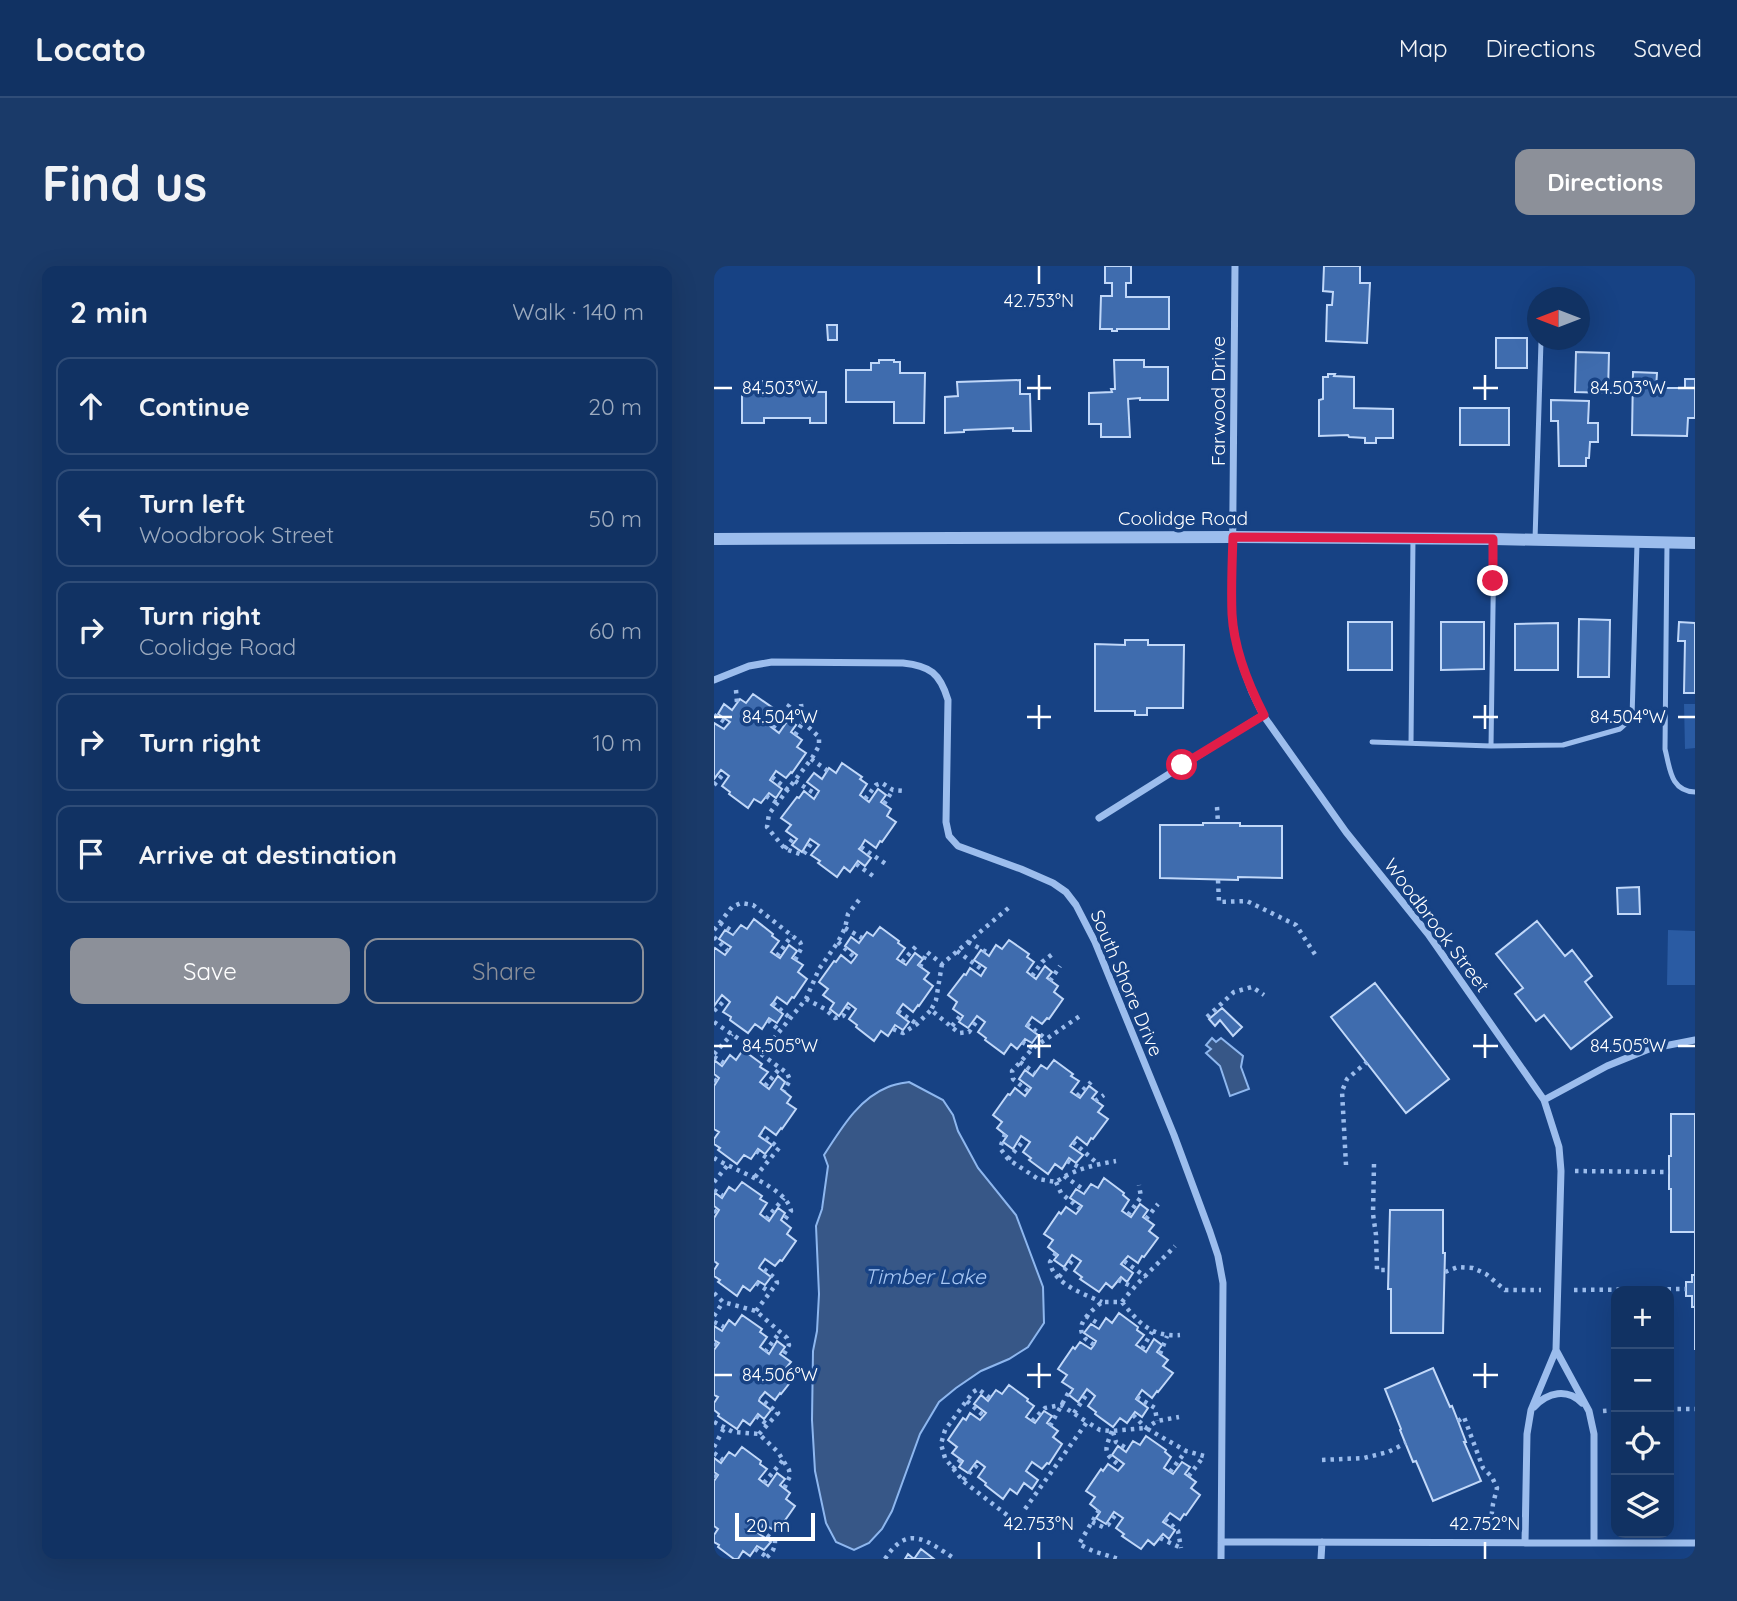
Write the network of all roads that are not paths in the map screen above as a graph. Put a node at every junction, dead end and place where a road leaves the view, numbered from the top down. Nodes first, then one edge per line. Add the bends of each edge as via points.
1 (1235, 266) edge
2 (1541, 350) edge
3 (1233, 537) junction
4 (1413, 538) junction
5 (714, 539) edge
6 (1493, 539) junction
7 (1535, 540) junction
8 (1637, 543) junction
9 (1667, 543) junction
10 (1695, 543) edge
11 (714, 680) edge
12 (1264, 715) junction
13 (1372, 742) dead end
14 (1411, 743) junction
15 (1491, 746) junction
16 (1695, 792) edge
17 (1099, 818) dead end
18 (1695, 1040) edge
19 (1544, 1100) junction
20 (1556, 1350) junction
21 (1531, 1410) junction
22 (1589, 1411) junction
23 (1222, 1542) junction
24 (1322, 1542) junction
25 (1525, 1543) junction
26 (1594, 1543) junction
27 (1695, 1543) edge
28 (1221, 1559) edge
29 (1321, 1559) edge

1 - 3 street, Farwood Drive
2 - 7 lane
3 - 4 street, Coolidge Road
3 - 5 street, Coolidge Road
3 - 12 street, Woodbrook Street via 1236,643
4 - 6 street, Coolidge Road
4 - 14 lane
6 - 7 street, Coolidge Road
6 - 15 lane
7 - 8 street, Coolidge Road
8 - 9 street, Coolidge Road
8 - 15 lane via 1632,718 1620,729 1563,745
9 - 10 street, Coolidge Road
9 - 16 lane via 1665,749 1678,787
11 - 23 street, South Shore Drive via 772,662 902,663 933,671 948,700 949,836 958,846 1053,883 1076,905 1174,1135 1218,1256 1223,1283
12 - 17 street
12 - 19 street, Woodbrook Street via 1346,832 1428,934
13 - 14 lane
14 - 15 lane
18 - 19 street via 1648,1049
19 - 20 street, Woodbrook Street via 1559,1147
20 - 21 street, Woodbrook Street
20 - 22 street, Woodbrook Street
21 - 22 street via 1540,1400 1558,1394 1578,1399
21 - 25 street, Woodbrook Street
22 - 26 street, Woodbrook Street via 1594,1434
23 - 24 street
23 - 28 street, South Shore Drive
24 - 25 street
24 - 29 street
25 - 26 street
26 - 27 street

